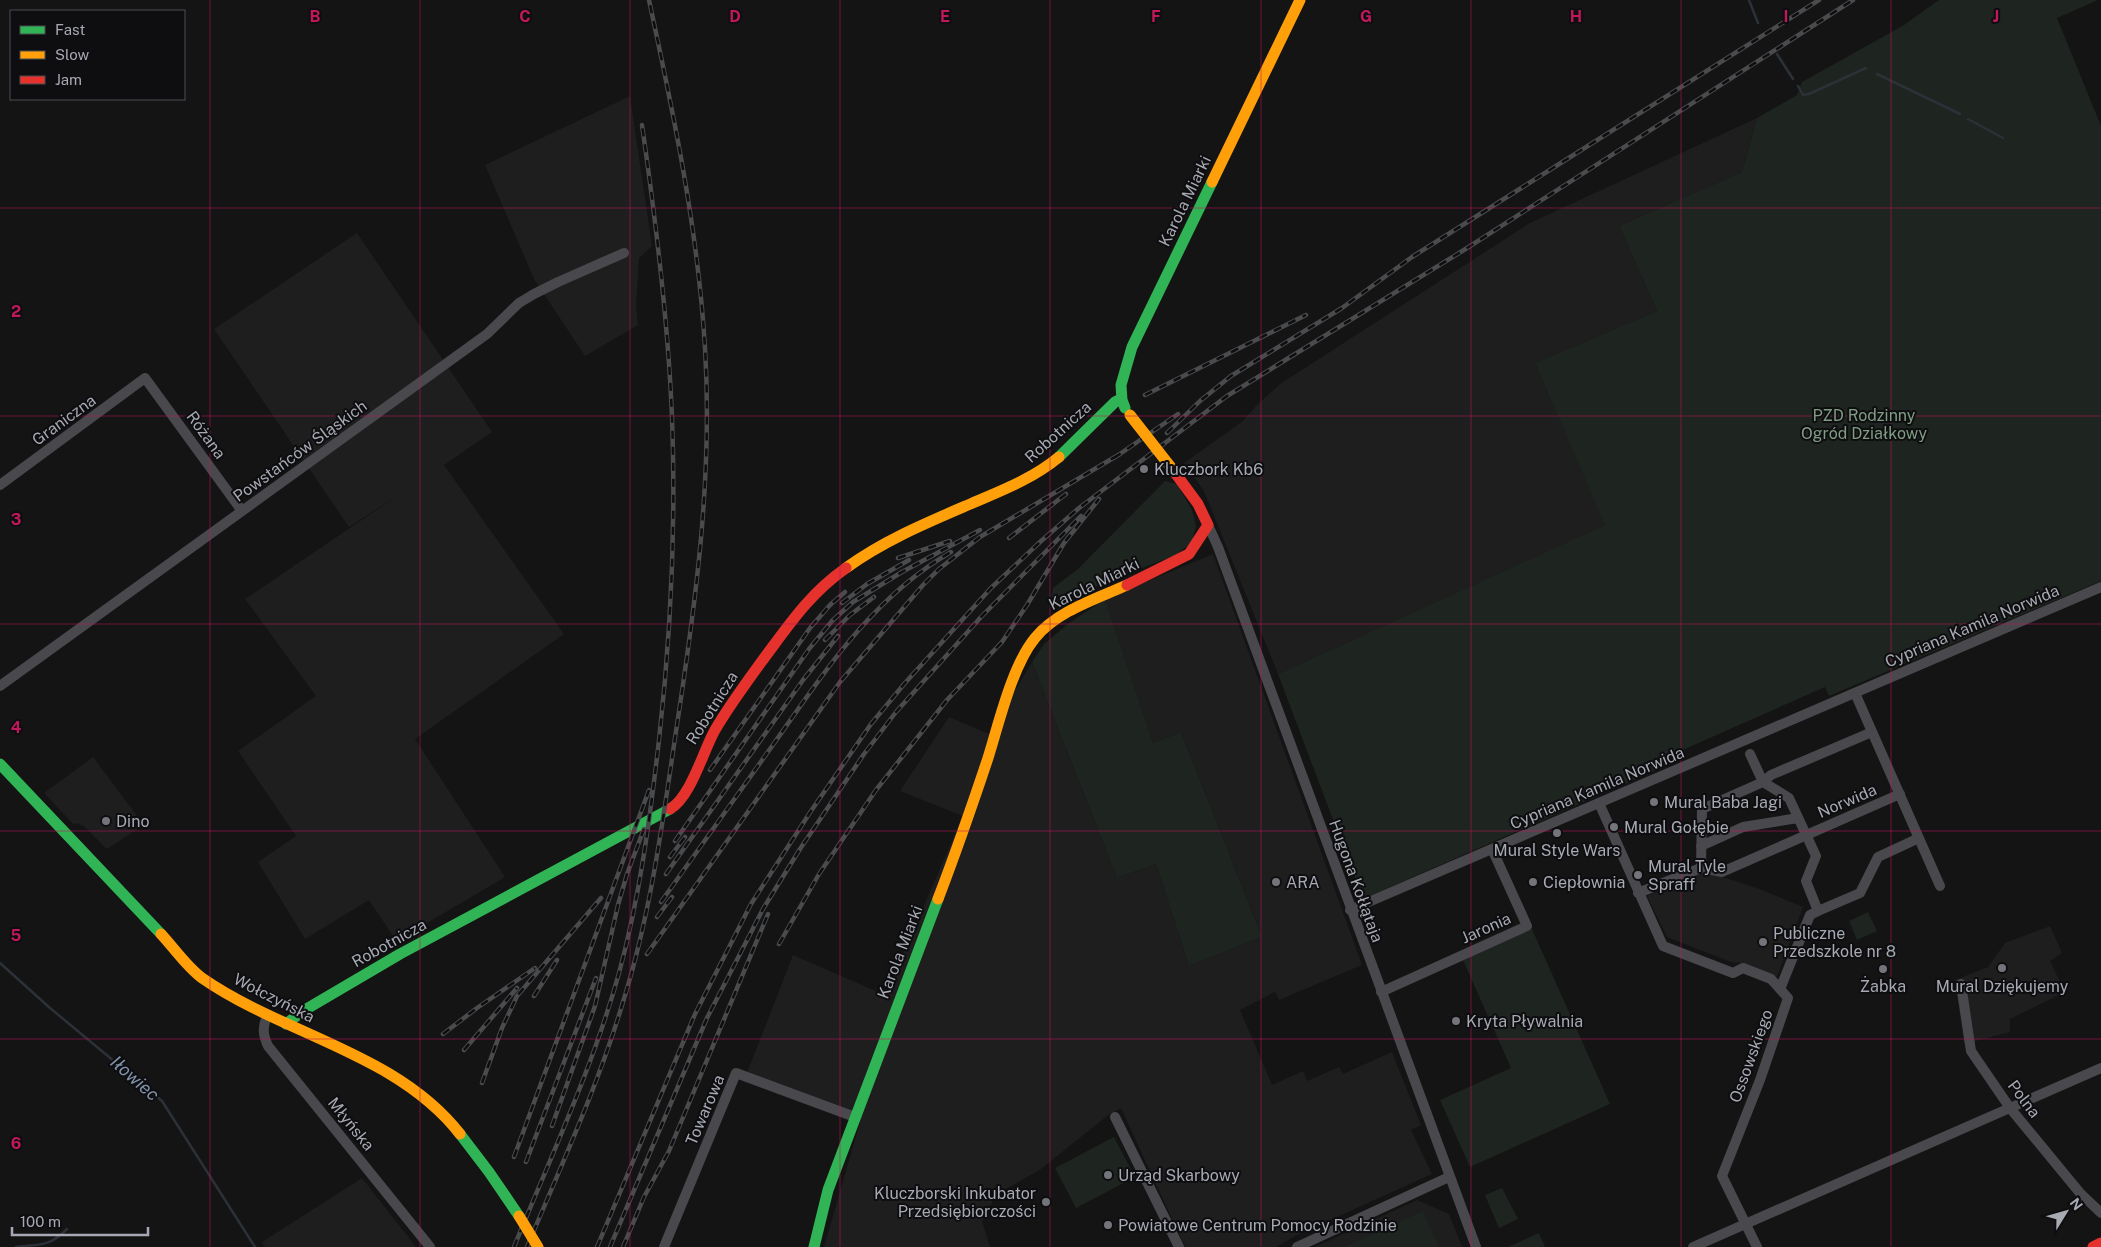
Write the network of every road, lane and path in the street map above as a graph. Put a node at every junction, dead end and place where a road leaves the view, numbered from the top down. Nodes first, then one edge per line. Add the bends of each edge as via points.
1 (1300, 0) edge
2 (624, 253) dead end
3 (145, 378) joint
4 (1121, 399) junction
5 (0, 485) edge
6 (242, 511) junction
7 (1208, 525) junction
8 (2101, 587) edge
9 (0, 686) edge
10 (1855, 693) junction
11 (1872, 732) junction
12 (1750, 754) dead end
13 (0, 764) edge
14 (1763, 782) junction
15 (1900, 794) junction
16 (1599, 803) junction
17 (1798, 818) junction
18 (1806, 835) junction
19 (1919, 838) junction
20 (1701, 846) junction
21 (1492, 849) junction
22 (1701, 868) junction
23 (1940, 886) dead end
24 (1638, 893) junction
25 (1350, 910) junction
26 (1818, 912) junction
27 (1961, 984) dead end
28 (1780, 989) junction
29 (1381, 992) junction
30 (267, 1016) junction
31 (286, 1024) junction
32 (2101, 1068) edge
33 (2010, 1108) junction
34 (855, 1117) junction
35 (1115, 1117) dead end
36 (1449, 1177) junction
37 (2101, 1213) edge
38 (1745, 1224) junction
39 (2101, 1243) edge
40 (430, 1247) edge
41 (538, 1247) edge
42 (664, 1247) edge
43 (814, 1247) edge
44 (1179, 1247) edge
45 (1298, 1247) edge
46 (1476, 1247) edge
47 (1693, 1247) edge
48 (1757, 1247) edge
49 (2092, 1247) edge

1 - 4 street, Karola Miarki via 1132,347 1120,382
2 - 6 street, Powstańców Śląskich via 520,303 486,334
3 - 5 street, Graniczna
3 - 6 street, Różana
4 - 7 street, bridge via 1198,504
4 - 31 street, Robotnicza via 1041,472 894,539 862,557 810,598 719,722 684,795 675,806 400,954
6 - 9 street, Powstańców Śląskich
7 - 25 street, Hugona Kołłątaja
7 - 34 street, Karola Miarki via 1189,554 1056,620 1035,638 1023,657 1006,698 968,819
8 - 10 street, Cypriana Kamila Norwida
10 - 11 street
10 - 16 street, Cypriana Kamila Norwida
11 - 14 street via 1771,775
11 - 15 street
12 - 14 street
13 - 30 street, Wołczyńska via 201,976
14 - 17 street via 1789,798
14 - 20 street via 1702,809
15 - 18 street, Norwida
15 - 19 street
16 - 21 street, Cypriana Kamila Norwida
16 - 24 street, Ossowskiego
17 - 18 street
17 - 20 street via 1743,827
18 - 22 street, Norwida via 1722,872
18 - 26 street via 1816,856 1806,881
19 - 23 street
19 - 26 street via 1878,857 1860,893
20 - 22 street
21 - 25 street, Cypriana Kamila Norwida
21 - 29 street, Jaronia via 1527,926
22 - 24 street
24 - 28 street, Ossowskiego via 1663,946 1733,973 1743,968 1771,979
25 - 29 street, Hugona Kołłątaja
26 - 28 street via 1810,915
27 - 33 street, Polna via 1971,1051
28 - 38 street, Ossowskiego via 1788,998 1722,1178
29 - 36 street, Hugona Kołłątaja
30 - 31 street, Wołczyńska
30 - 40 street, Młyńska via 263,1035 268,1046
31 - 41 street, Wołczyńska, bridge via 378,1066 408,1084 432,1104 476,1154
32 - 33 street
33 - 37 street, Polna via 2080,1193
33 - 38 street
34 - 42 street, Towarowa via 736,1073
34 - 43 street, Karola Miarki via 828,1190
35 - 44 street
36 - 45 street
36 - 46 street, Hugona Kołłątaja
38 - 47 street
38 - 48 street
39 - 49 street

